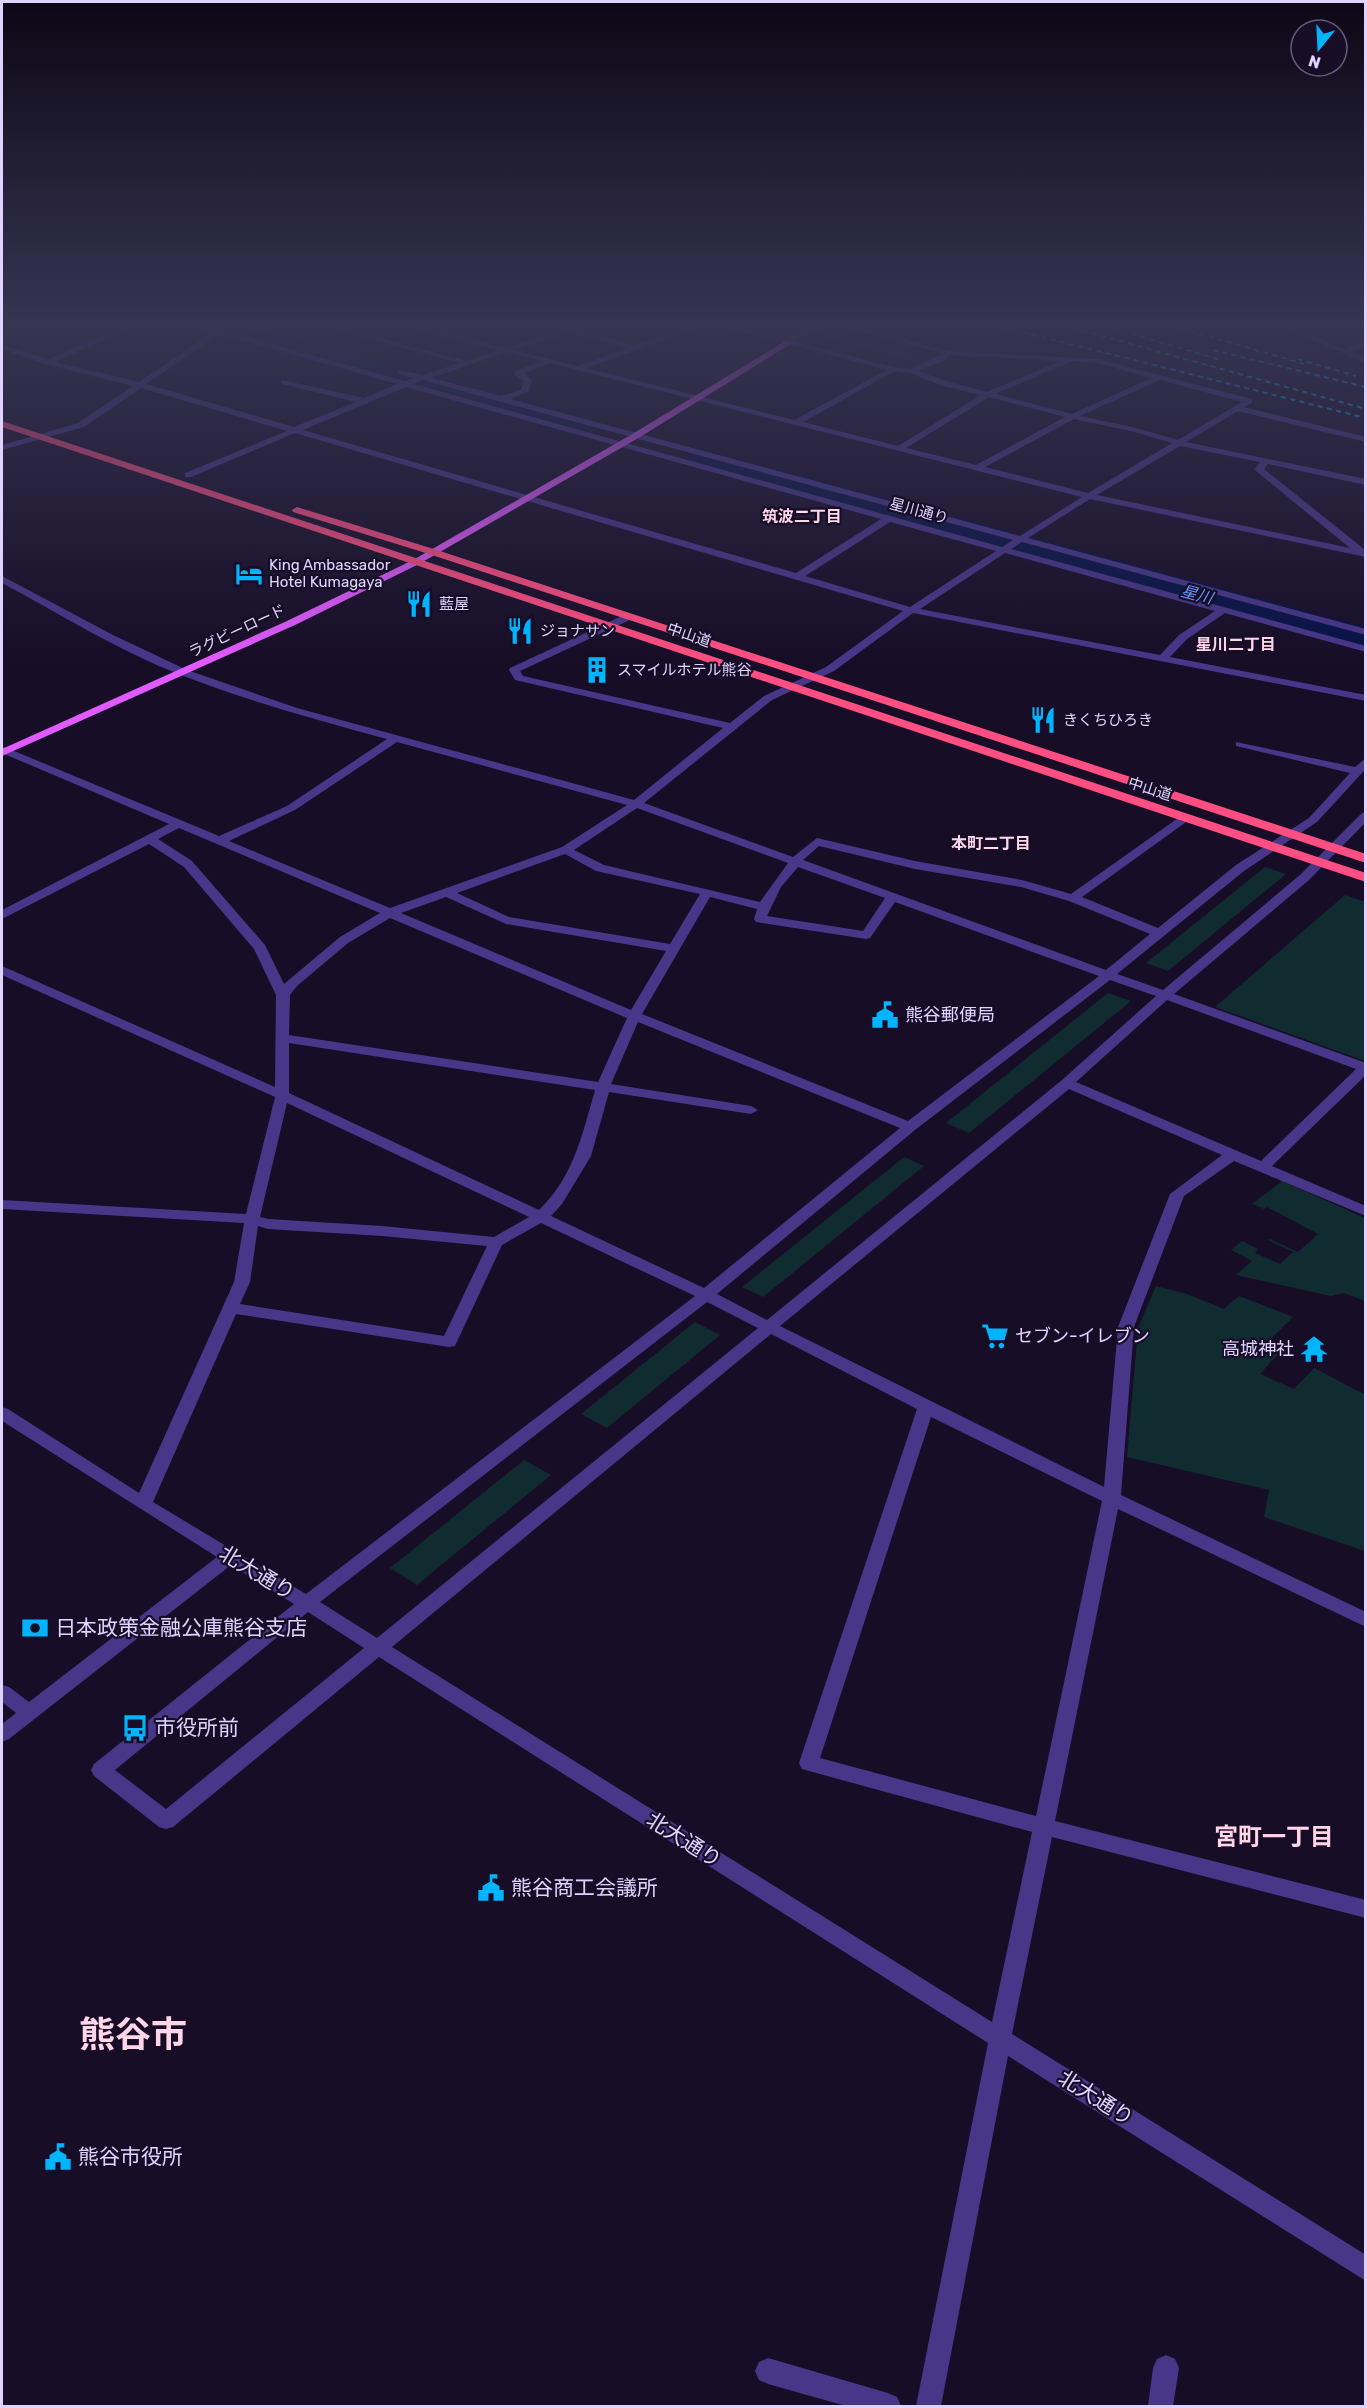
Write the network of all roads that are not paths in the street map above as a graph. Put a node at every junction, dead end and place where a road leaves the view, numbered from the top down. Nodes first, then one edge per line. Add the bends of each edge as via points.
1 (34, 435) edge
2 (45, 435) edge
3 (66, 435) edge
4 (280, 435) edge
5 (310, 435) edge
6 (591, 435) edge
7 (637, 435) edge
8 (638, 435) edge
9 (847, 435) edge
10 (921, 435) edge
11 (1037, 435) edge
12 (1151, 435) edge
13 (1191, 435) edge
14 (1346, 435) edge
15 (39, 437) junction
16 (1365, 440) edge
17 (1179, 443) junction
18 (622, 444) junction
19 (2, 448) edge
20 (898, 449) junction
21 (1265, 462) junction
22 (977, 468) junction
23 (188, 475) junction
24 (1365, 482) edge
25 (1089, 496) junction
26 (526, 498) junction
27 (890, 518) junction
28 (1023, 538) junction
29 (1005, 549) junction
30 (433, 552) junction
31 (1362, 553) edge
32 (416, 562) junction
33 (797, 577) junction
34 (4, 582) edge
35 (910, 610) junction
36 (1223, 610) junction
37 (628, 616) junction
38 (609, 626) junction
39 (1365, 632) edge
40 (1365, 650) edge
41 (1162, 659) junction
42 (183, 672) junction
43 (814, 677) junction
44 (792, 687) junction
45 (1365, 698) edge
46 (731, 728) junction
47 (397, 737) junction
48 (1240, 744) dead end
49 (3, 751) edge
50 (1365, 761) edge
51 (1358, 771) junction
52 (636, 804) junction
53 (1365, 815) edge
54 (1185, 818) junction
55 (178, 824) junction
56 (1292, 834) junction
57 (149, 838) junction
58 (219, 841) junction
59 (1272, 847) junction
60 (1335, 848) junction
61 (566, 850) junction
62 (1365, 859) edge
63 (795, 860) junction
64 (1320, 863) junction
65 (1365, 878) edge
66 (707, 892) junction
67 (447, 894) junction
68 (893, 896) junction
69 (1073, 898) junction
70 (763, 907) junction
71 (389, 913) junction
72 (2, 915) edge
73 (1160, 933) junction
74 (673, 948) junction
75 (2, 969) edge
76 (1109, 974) junction
77 (283, 995) junction
78 (1165, 995) junction
79 (634, 1017) junction
80 (283, 1038) junction
81 (1365, 1068) edge
82 (1066, 1083) junction
83 (603, 1087) junction
84 (282, 1095) junction
85 (751, 1110) dead end
86 (910, 1127) junction
87 (1234, 1154) junction
88 (1263, 1167) junction
89 (2, 1204) edge
90 (1365, 1212) edge
91 (541, 1217) junction
92 (252, 1219) junction
93 (496, 1242) junction
94 (706, 1295) junction
95 (230, 1308) junction
96 (770, 1328) junction
97 (926, 1407) junction
98 (2, 1413) edge
99 (1112, 1497) junction
100 (143, 1504) junction
101 (229, 1557) junction
102 (308, 1604) junction
103 (1365, 1620) edge
104 (376, 1647) junction
105 (2, 1692) edge
106 (29, 1712) junction
107 (2, 1734) edge
108 (1044, 1827) junction
109 (1365, 1909) edge
110 (1000, 2038) junction
111 (1365, 2269) edge
112 (1166, 2368) dead end
113 (768, 2372) dead end
114 (888, 2406) edge
115 (928, 2406) edge
116 (1160, 2406) edge

1 - 15 highway, 中山道
2 - 15 street
3 - 23 highway, 中山道
4 - 23 street
5 - 26 street
6 - 18 street, 星川通り
7 - 18 main road, ラグビーロード
8 - 28 street, 星川通り
9 - 20 street
10 - 20 street
11 - 22 street
12 - 17 street
13 - 17 street
14 - 16 street
15 - 19 street
15 - 32 highway, 中山道
17 - 21 street
17 - 25 street
18 - 26 main road, ラグビーロード
18 - 27 street, 星川通り
20 - 22 street
21 - 24 street
21 - 31 street via 1259,469
22 - 25 street
23 - 30 highway, 中山道
25 - 28 street
25 - 31 street
26 - 30 main road, ラグビーロード
26 - 33 street
27 - 29 street, 星川通り
27 - 33 street
28 - 29 street
28 - 39 street, 星川通り
29 - 35 street
29 - 36 street, 星川通り
30 - 32 main road, ラグビーロード
30 - 37 highway, 中山道
32 - 38 highway, 中山道
32 - 42 main road, ラグビーロード
33 - 35 street
34 - 42 street
35 - 41 street
35 - 43 street
36 - 40 street, 星川通り
36 - 41 street via 1183,637
37 - 38 street
37 - 43 highway, 中山道
38 - 44 highway, 中山道
38 - 46 street via 514,670 519,678
41 - 45 street
42 - 47 street via 293,710
42 - 49 main road, ラグビーロード
43 - 44 street
43 - 56 highway, 中山道
44 - 46 street via 768,698
44 - 54 highway, 中山道
46 - 52 street
47 - 52 street
47 - 58 street via 291,808
48 - 51 street
49 - 55 street
50 - 51 street
51 - 56 street via 1328,806
52 - 61 street
52 - 63 street
53 - 60 street
54 - 59 highway, 中山道
54 - 69 street
55 - 57 street
55 - 58 street
56 - 59 street
56 - 60 highway, 中山道
57 - 72 street
57 - 77 street via 188,864 260,948
58 - 71 street
59 - 64 highway, 中山道
59 - 73 street
60 - 62 highway, 中山道
60 - 64 street
61 - 66 street via 600,868
61 - 67 street
63 - 68 street
63 - 69 street via 817,842
63 - 70 street
64 - 65 highway, 中山道
64 - 78 street
66 - 70 street
66 - 74 street
67 - 71 street
67 - 74 street via 507,920
68 - 70 street via 866,935 760,919
68 - 76 street
69 - 73 street
71 - 77 street via 344,940 292,982
71 - 79 street
73 - 76 street
74 - 79 street
75 - 84 street
76 - 78 street
76 - 86 street
77 - 80 street
78 - 81 street
78 - 82 street
79 - 83 street
79 - 86 street
80 - 83 street
80 - 84 street
81 - 88 street
82 - 87 street
82 - 96 street
83 - 85 street
83 - 91 street via 584,1156 554,1204
84 - 91 street
84 - 92 street
86 - 94 street
87 - 88 street
87 - 99 street via 1177,1194 1125,1327
88 - 90 street
89 - 92 street
91 - 93 street
91 - 94 street
92 - 93 street via 268,1224
92 - 95 street via 242,1282
93 - 95 street via 449,1342
94 - 96 street
94 - 102 street
95 - 100 street
96 - 97 street
96 - 104 street
97 - 99 street
97 - 108 street via 809,1763
98 - 100 street, 北大通り
99 - 103 street
99 - 108 street
100 - 101 street, 北大通り
101 - 102 street, 北大通り
101 - 106 street
102 - 104 street, 北大通り
102 - 104 street via 100,1770 166,1821
104 - 110 street, 北大通り
105 - 106 street
106 - 107 street
108 - 109 street
108 - 110 street
110 - 111 street, 北大通り
110 - 115 street
112 - 116 street
113 - 114 street

